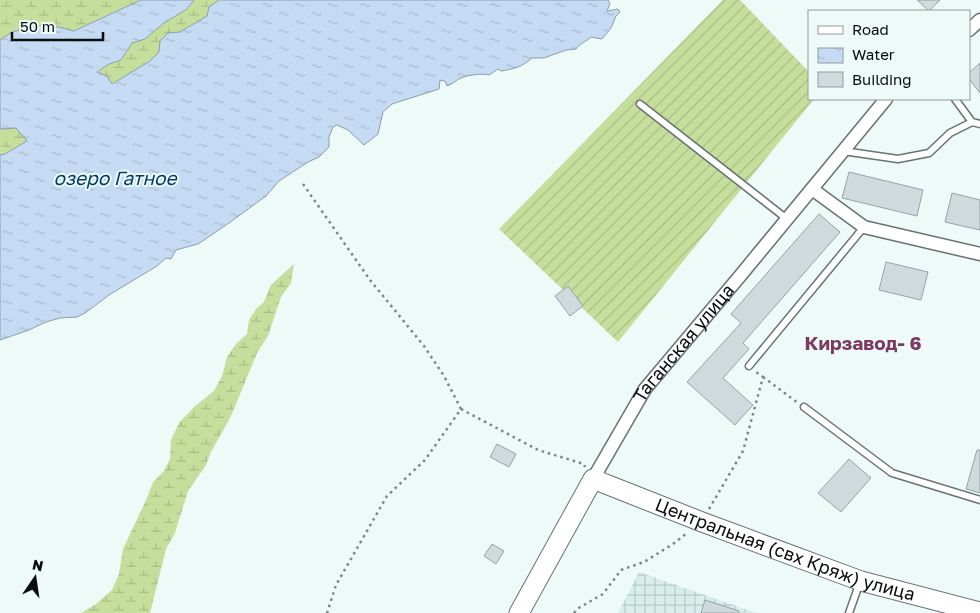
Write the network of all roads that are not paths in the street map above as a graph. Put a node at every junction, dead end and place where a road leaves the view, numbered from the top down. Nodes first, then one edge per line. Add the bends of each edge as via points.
1 (980, 20) edge
2 (970, 29) edge
3 (885, 100) edge
4 (956, 100) edge
5 (640, 104) dead end
6 (972, 122) junction
7 (980, 124) edge
8 (843, 150) junction
9 (812, 189) junction
10 (787, 219) junction
11 (864, 227) junction
12 (980, 254) edge
13 (749, 366) road end
14 (804, 407) road end
15 (593, 479) junction
16 (980, 500) edge
17 (861, 581) junction
18 (980, 612) edge
19 (519, 613) edge
20 (849, 613) edge

1 - 2 street
3 - 8 street, Таганская улица
4 - 6 lane
5 - 10 lane
6 - 7 lane
6 - 8 lane via 950,133 929,153 898,159
8 - 9 street, Таганская улица
9 - 10 street, Таганская улица
9 - 11 street
10 - 15 street, Таганская улица via 645,389
11 - 12 street
11 - 13 lane
14 - 16 lane via 892,473
15 - 17 main road, Центральная (свх Кряж) улица
15 - 19 main road, Таганская улица
17 - 18 main road, Центральная (свх Кряж) улица
17 - 20 lane

